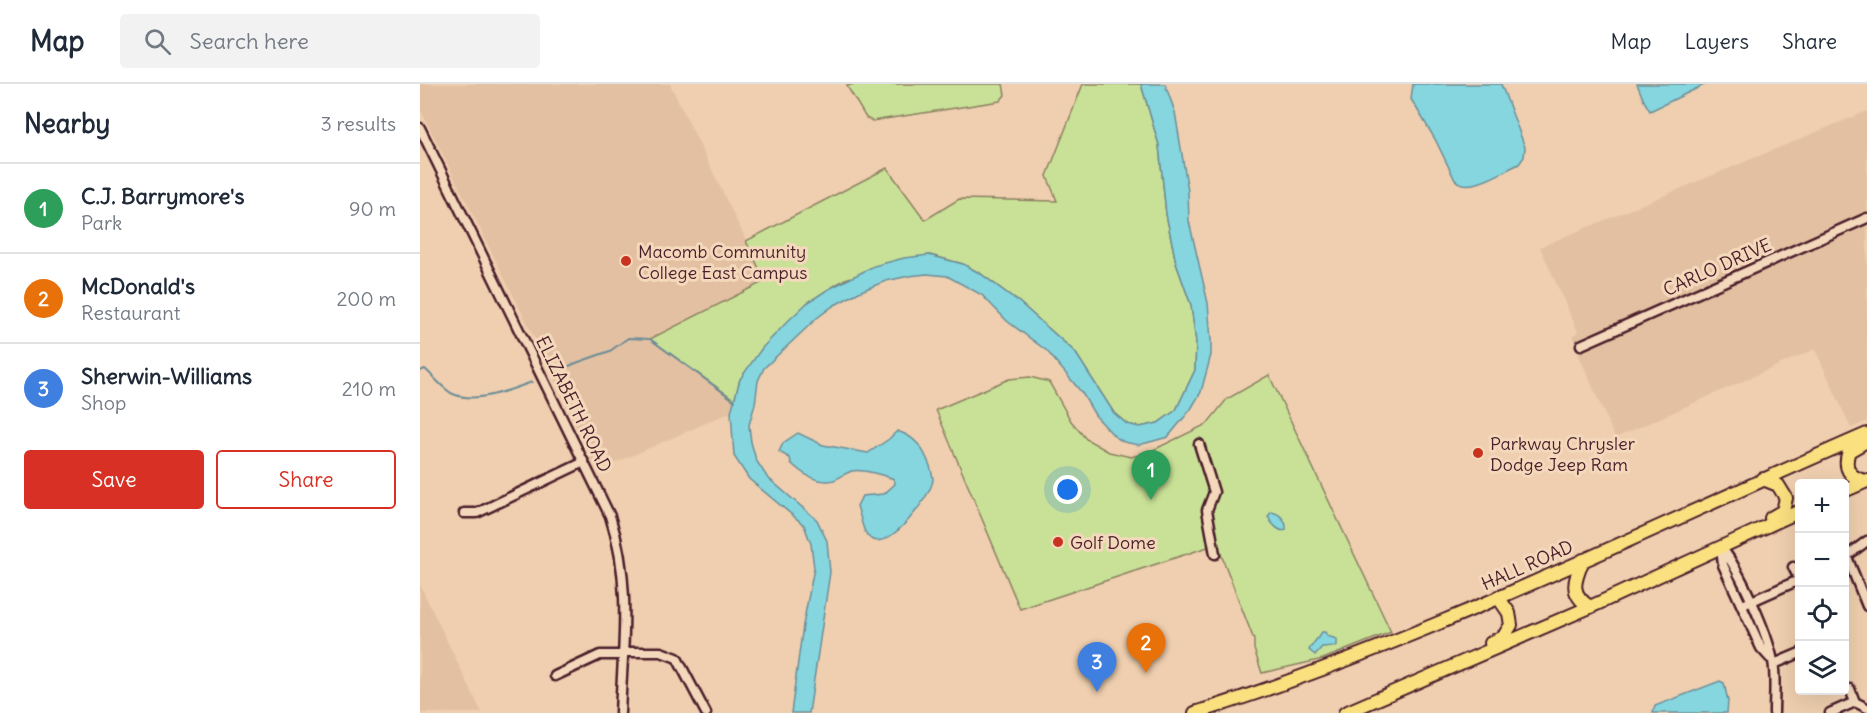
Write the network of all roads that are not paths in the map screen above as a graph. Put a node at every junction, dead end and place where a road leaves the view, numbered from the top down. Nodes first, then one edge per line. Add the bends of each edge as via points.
1 (420, 128) edge
2 (1867, 218) edge
3 (1581, 345) dead end
4 (1867, 434) edge
5 (1867, 441) edge
6 (1199, 444) dead end
7 (584, 462) junction
8 (1763, 479) junction
9 (1867, 481) edge
10 (1849, 489) edge
11 (464, 513) dead end
12 (1795, 513) edge
13 (1867, 541) edge
14 (1721, 547) junction
15 (1215, 554) dead end
16 (1849, 556) edge
17 (1583, 560) junction
18 (1849, 565) edge
19 (1793, 567) dead end
20 (1795, 571) edge
21 (1795, 582) edge
22 (1498, 597) junction
23 (1746, 603) junction
24 (1867, 606) edge
25 (1590, 607) junction
26 (623, 654) junction
27 (1795, 655) edge
28 (1774, 663) junction
29 (555, 676) dead end
30 (1428, 678) junction
31 (1850, 689) dead end
32 (1856, 702) junction
33 (1867, 708) edge
34 (620, 713) edge
35 (706, 713) edge
36 (1195, 713) edge
37 (1345, 713) edge
38 (1774, 713) edge
39 (1830, 713) edge

1 - 7 street, ELIZABETH ROAD
2 - 3 street, CARLO DRIVE
4 - 8 highway, HALL ROAD
5 - 9 highway via 1850,451 1846,463 1854,478
6 - 15 street via 1214,494 1207,510
7 - 11 street via 477,513
7 - 26 street, ELIZABETH ROAD via 606,507 621,554 625,593
8 - 14 highway via 1778,485 1783,492 1783,511
8 - 17 highway, HALL ROAD
9 - 10 highway
12 - 14 highway
13 - 16 street
14 - 23 street via 1732,561
14 - 25 highway
17 - 22 highway, HALL ROAD
17 - 25 highway via 1575,582 1576,592
18 - 24 street
19 - 20 street
21 - 23 street
22 - 30 highway via 1510,617 1509,631 1441,665
22 - 36 highway, HALL ROAD via 1310,675
23 - 28 street via 1761,648
25 - 30 highway
26 - 29 street via 600,655
26 - 34 street, ELIZABETH ROAD
26 - 35 street via 661,652 677,658
27 - 28 street
28 - 38 street
30 - 37 highway
31 - 32 street
32 - 33 street
32 - 39 street

